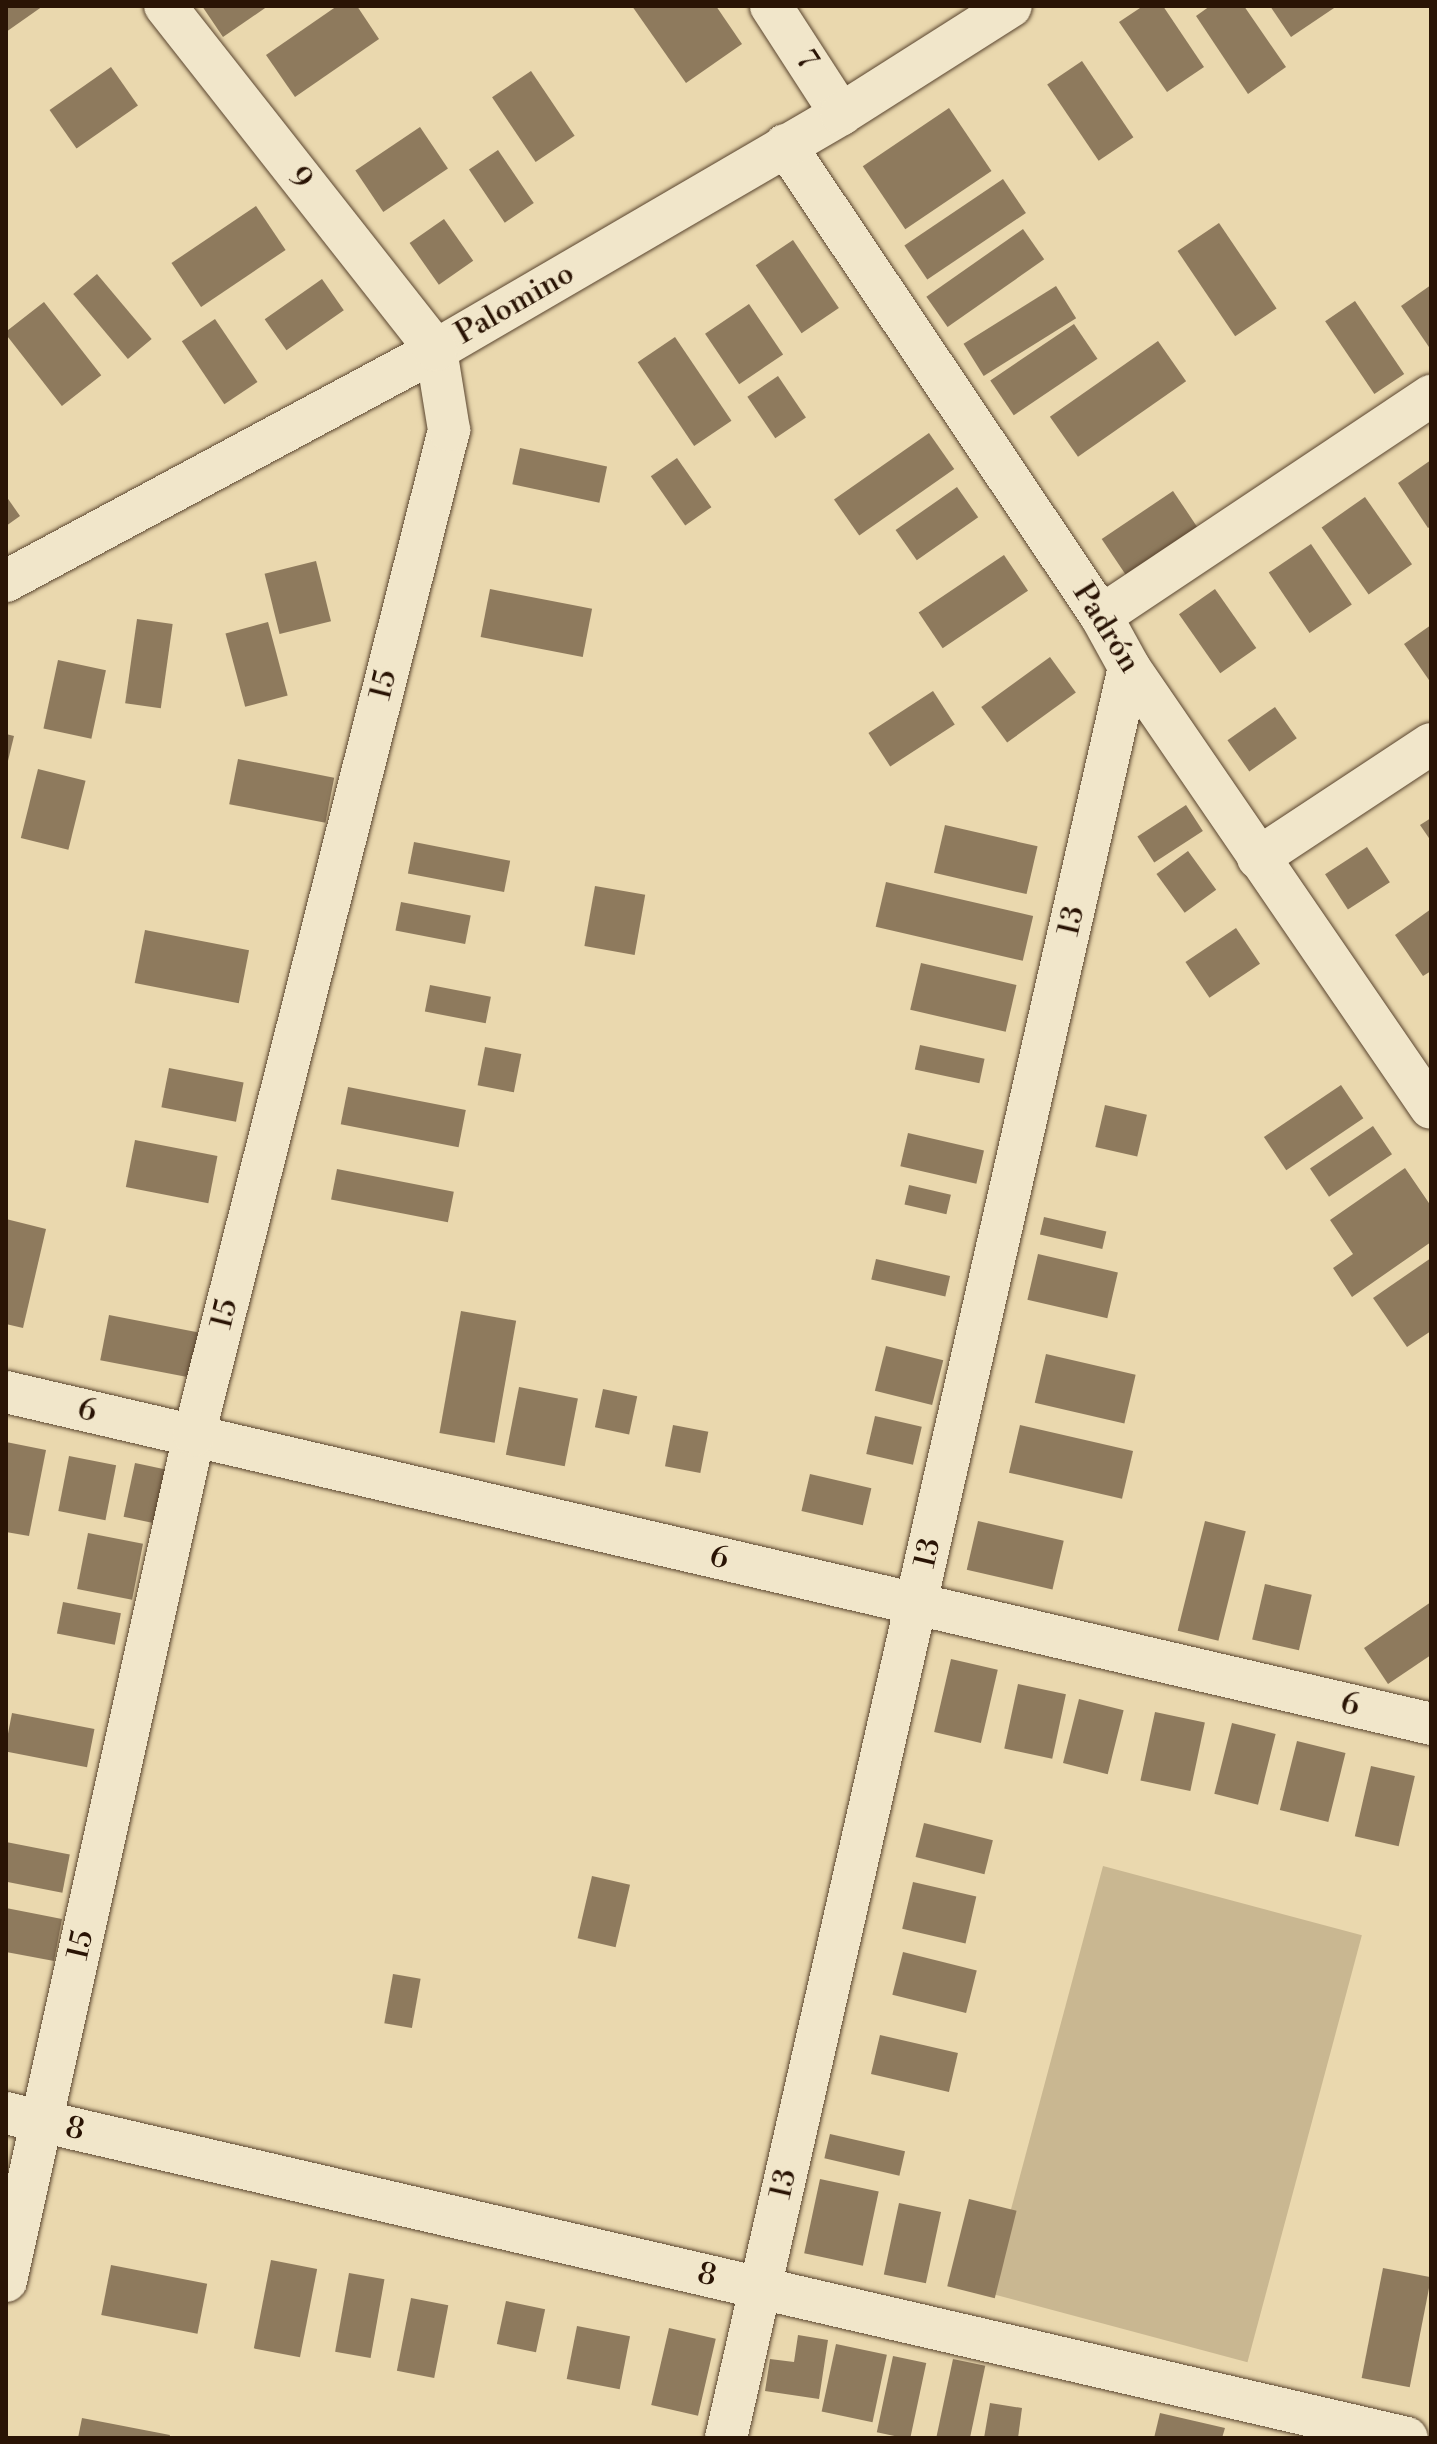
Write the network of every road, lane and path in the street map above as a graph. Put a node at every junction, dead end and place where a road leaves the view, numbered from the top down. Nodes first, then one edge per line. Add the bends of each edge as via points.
1 (165, 6) edge
2 (771, 6) edge
3 (1011, 6) edge
4 (841, 114) junction
5 (785, 145) junction
6 (436, 350) junction
7 (1431, 396) edge
8 (6, 581) edge
9 (1101, 616) junction
10 (1129, 667) junction
11 (1431, 744) edge
12 (1258, 858) junction
13 (1431, 1108) edge
14 (6, 1392) edge
15 (194, 1435) junction
16 (916, 1604) junction
17 (1431, 1724) edge
18 (24, 2117) edge
19 (6, 2281) edge
20 (760, 2288) junction
21 (726, 2438) edge
22 (1407, 2438) edge

1 - 6 street, 9
2 - 4 street, 7
3 - 4 street, Palomino
4 - 5 street, Palomino
5 - 6 street, Palomino
5 - 9 street, Padrón
6 - 8 street, Palomino
6 - 15 street, 15 via 449,430
7 - 9 street
9 - 10 street, Padrón
10 - 12 street, Padrón
10 - 16 street, 13
11 - 12 street
12 - 13 street, Padrón
14 - 15 street, 6
15 - 16 street, 6
15 - 18 street, 15
16 - 17 street, 6
16 - 20 street, 13
18 - 19 street, 15
18 - 20 street, 8
20 - 21 street, 13
20 - 22 street, 8

